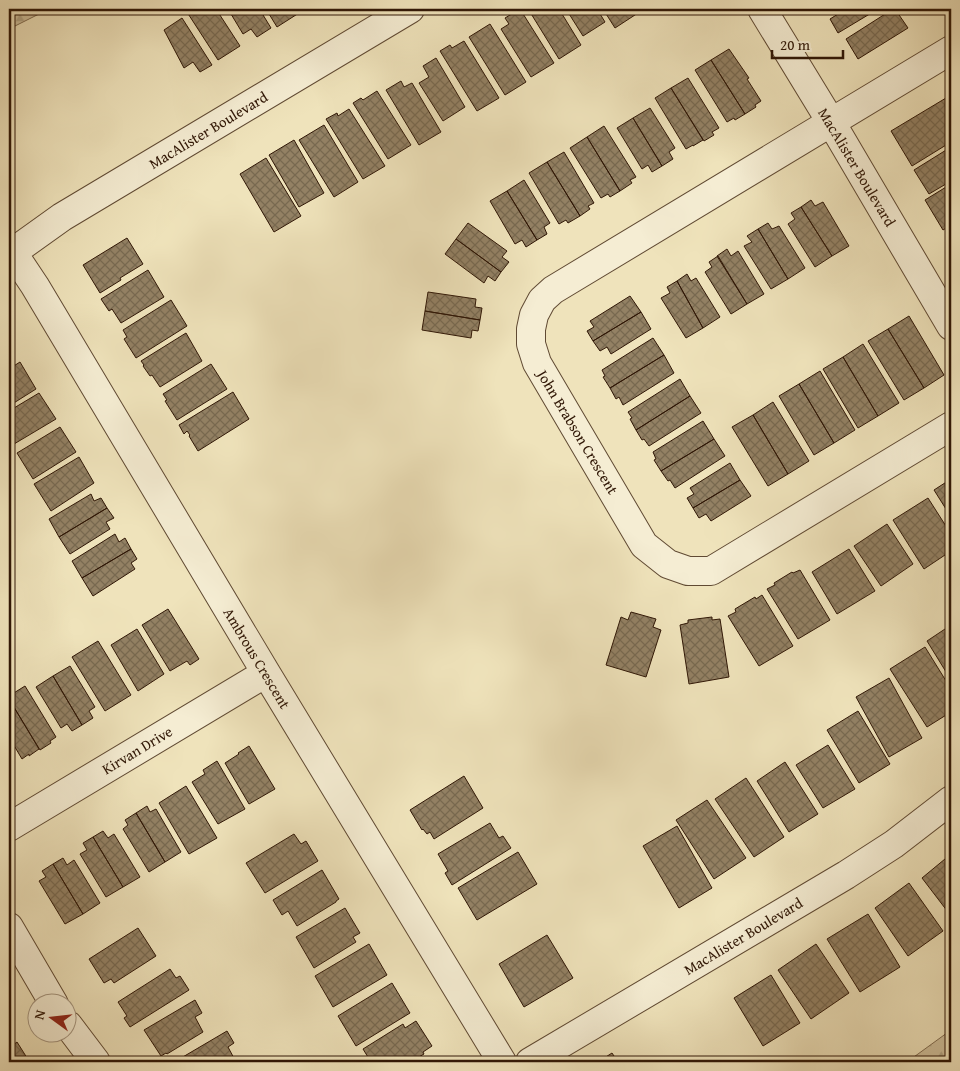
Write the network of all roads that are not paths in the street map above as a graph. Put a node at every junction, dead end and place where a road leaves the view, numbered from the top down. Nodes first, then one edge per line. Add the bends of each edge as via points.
1 (410, 9) edge
2 (762, 9) edge
3 (951, 50) edge
4 (831, 122) junction
5 (11, 254) edge
6 (951, 326) edge
7 (951, 426) edge
8 (266, 673) junction
9 (951, 800) edge
10 (9, 827) edge
11 (9, 927) edge
12 (48, 994) edge
13 (78, 1039) edge
14 (96, 1062) edge
15 (502, 1062) edge
16 (530, 1062) edge

1 - 5 street, MacAlister Boulevard via 62,218
2 - 4 street, MacAlister Boulevard
3 - 4 street, John Brabson Crescent
4 - 6 street, MacAlister Boulevard
4 - 7 street, John Brabson Crescent via 553,290 542,300 534,315 531,344 537,363 644,544 668,564 688,571 711,571
5 - 8 street, Ambrous Crescent via 35,286
8 - 10 street, Kirvan Drive
8 - 15 street, Ambrous Crescent
9 - 16 street, MacAlister Boulevard via 894,844 846,875
11 - 12 street
13 - 14 street

